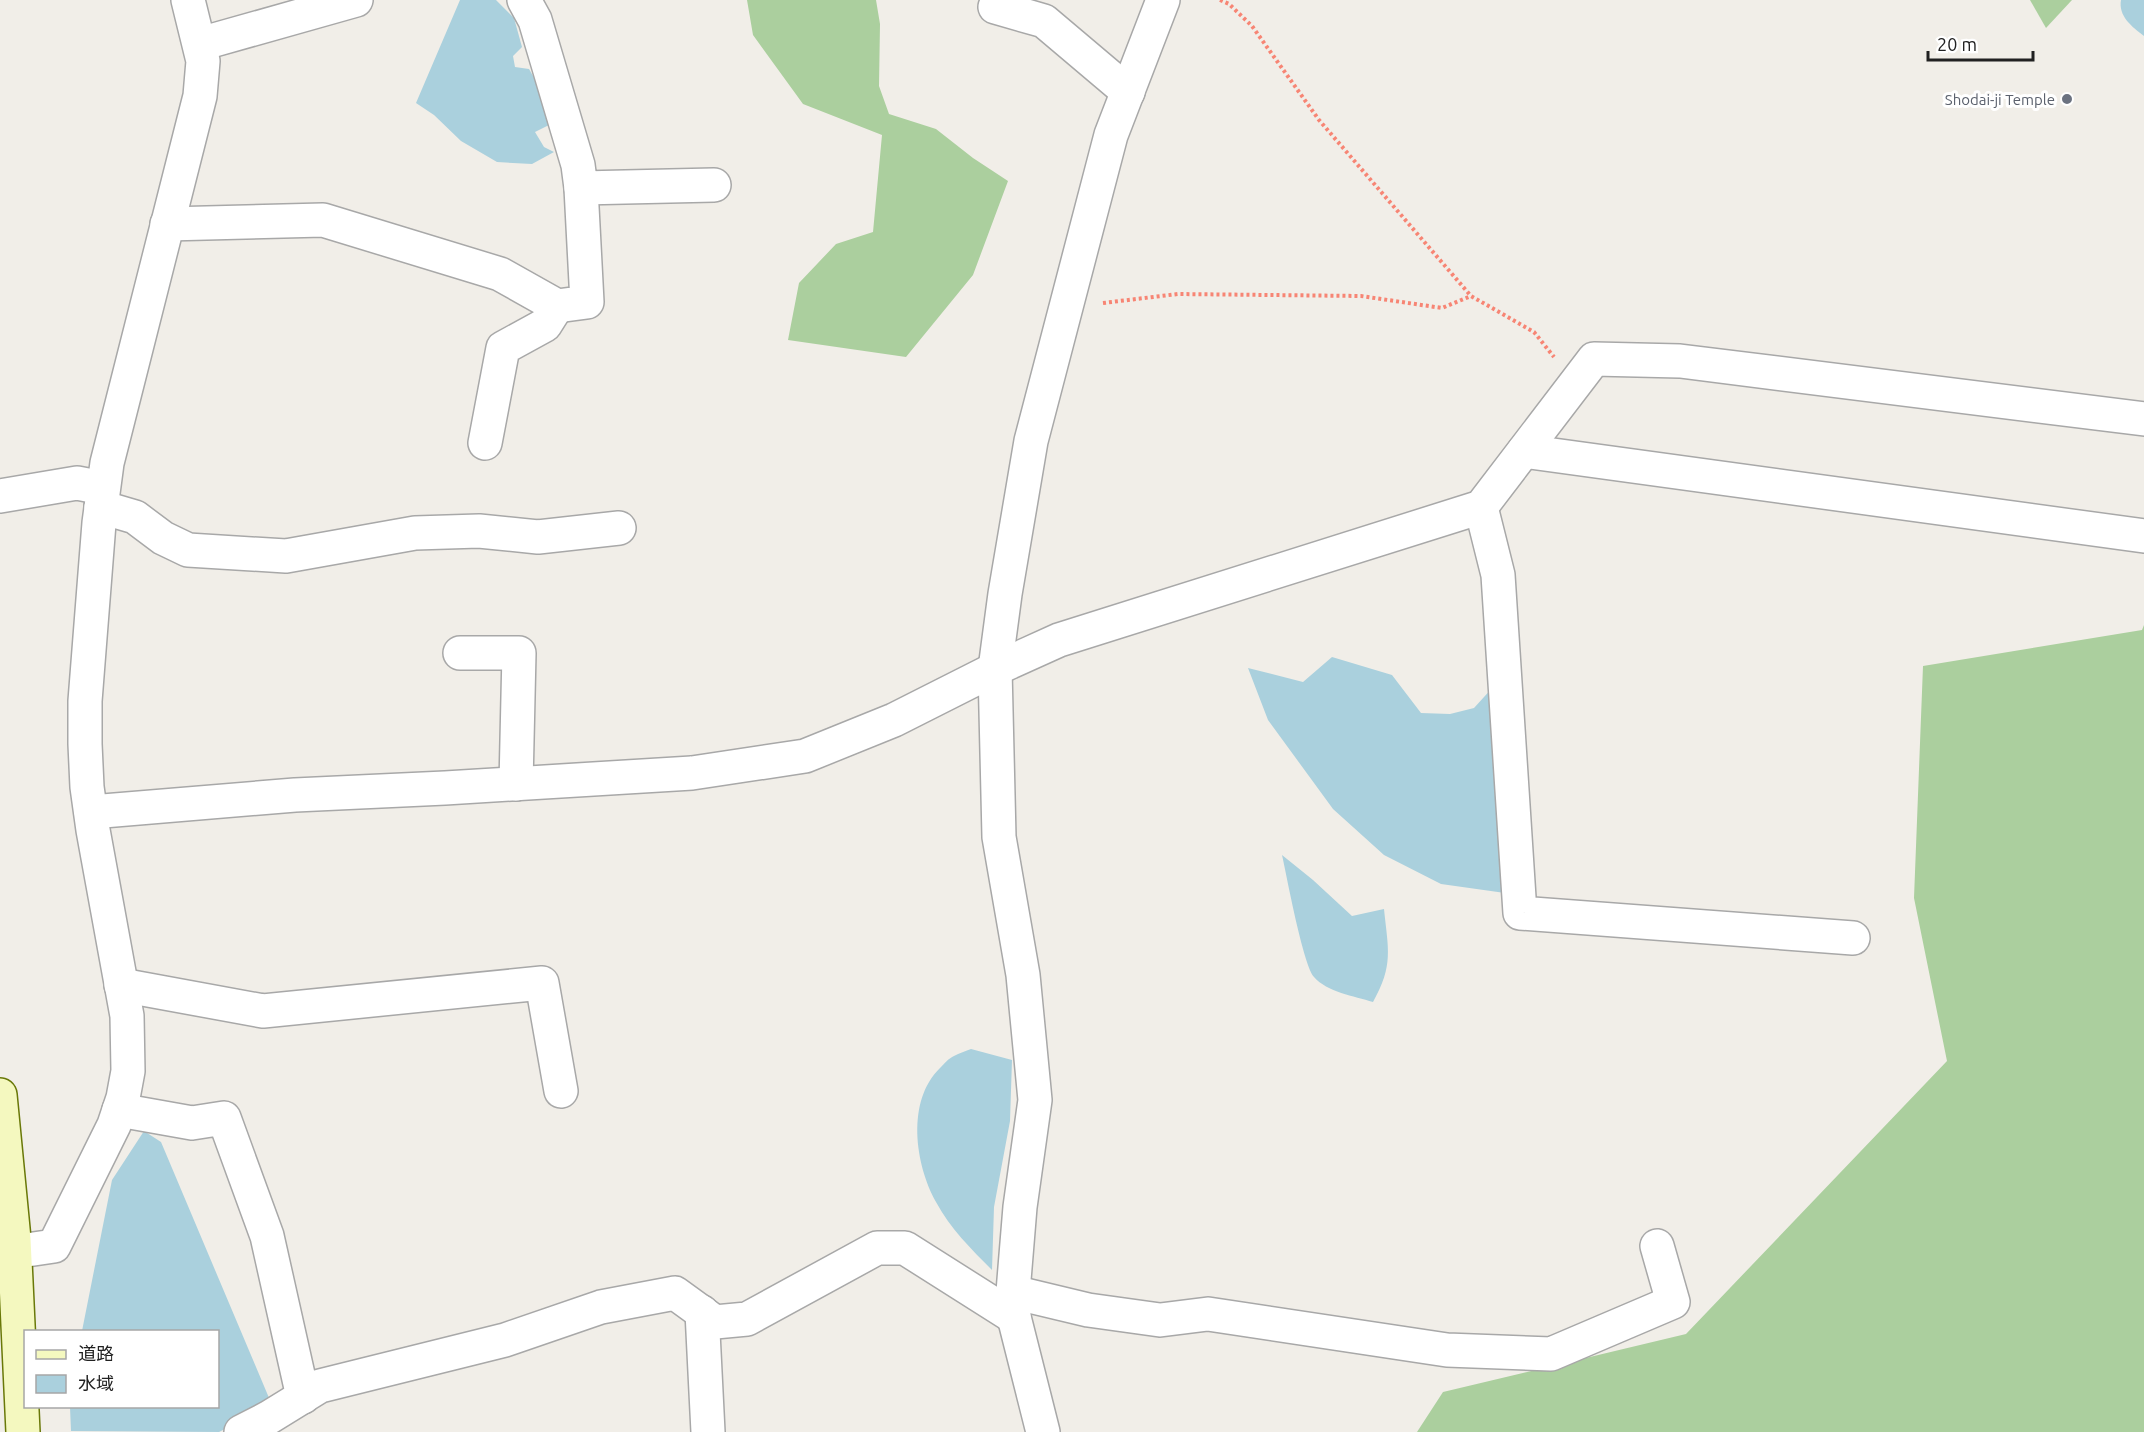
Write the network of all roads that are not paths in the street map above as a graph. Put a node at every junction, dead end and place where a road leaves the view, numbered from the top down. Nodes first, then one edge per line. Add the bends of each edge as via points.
1 (188, 0) edge
2 (356, 0) edge
3 (524, 0) edge
4 (1163, 0) edge
5 (995, 7) dead end
6 (200, 44) junction
7 (1128, 92) junction
8 (714, 185) dead end
9 (581, 188) junction
10 (167, 224) junction
11 (557, 306) junction
12 (2144, 419) edge
13 (485, 443) dead end
14 (1524, 451) junction
15 (0, 496) edge
16 (102, 497) junction
17 (1481, 507) junction
18 (619, 528) dead end
19 (2144, 536) edge
20 (460, 652) dead end
21 (995, 669) junction
22 (516, 784) junction
23 (91, 812) junction
24 (1853, 938) dead end
25 (121, 985) junction
26 (561, 1091) dead end
27 (0, 1095) edge
28 (119, 1110) junction
29 (1657, 1246) dead end
30 (7, 1252) edge
31 (1014, 1304) junction
32 (702, 1312) junction
33 (303, 1397) junction
34 (23, 1432) edge
35 (241, 1432) edge
36 (708, 1432) edge
37 (1043, 1432) edge

1 - 6 street
2 - 6 street
3 - 9 street via 535,20 578,165
4 - 7 street
5 - 7 street via 1044,21
6 - 10 street via 200,96
7 - 21 street via 1111,135 1031,441
8 - 9 street
9 - 11 street via 587,302
10 - 11 street via 323,220 500,274
10 - 16 street via 114,433
11 - 13 street via 545,325 503,348
12 - 14 street via 1680,361 1594,359
14 - 17 street
14 - 19 street
15 - 16 street via 77,483
16 - 18 street via 188,550 285,556 415,533 479,531 538,537
16 - 23 street via 85,700
17 - 21 street via 1059,640
17 - 24 street via 1498,575 1520,913
20 - 22 street via 519,653
21 - 22 street via 894,720 805,756 692,773
21 - 31 street via 999,837 1023,975 1035,1100 1020,1207
22 - 23 street via 295,795
23 - 25 street
25 - 26 street via 263,1011 542,984
25 - 28 street via 129,1043 128,1071
27 - 30 main road
28 - 30 street via 54,1246
28 - 33 street via 192,1123 224,1118 267,1236
29 - 31 street via 1673,1302 1551,1354 1447,1350 1208,1314 1160,1320
30 - 34 main road
31 - 32 street via 905,1248 877,1248 747,1319 715,1322
31 - 37 street
32 - 33 street via 675,1293 601,1307 505,1340 320,1386
32 - 36 street
33 - 35 street

